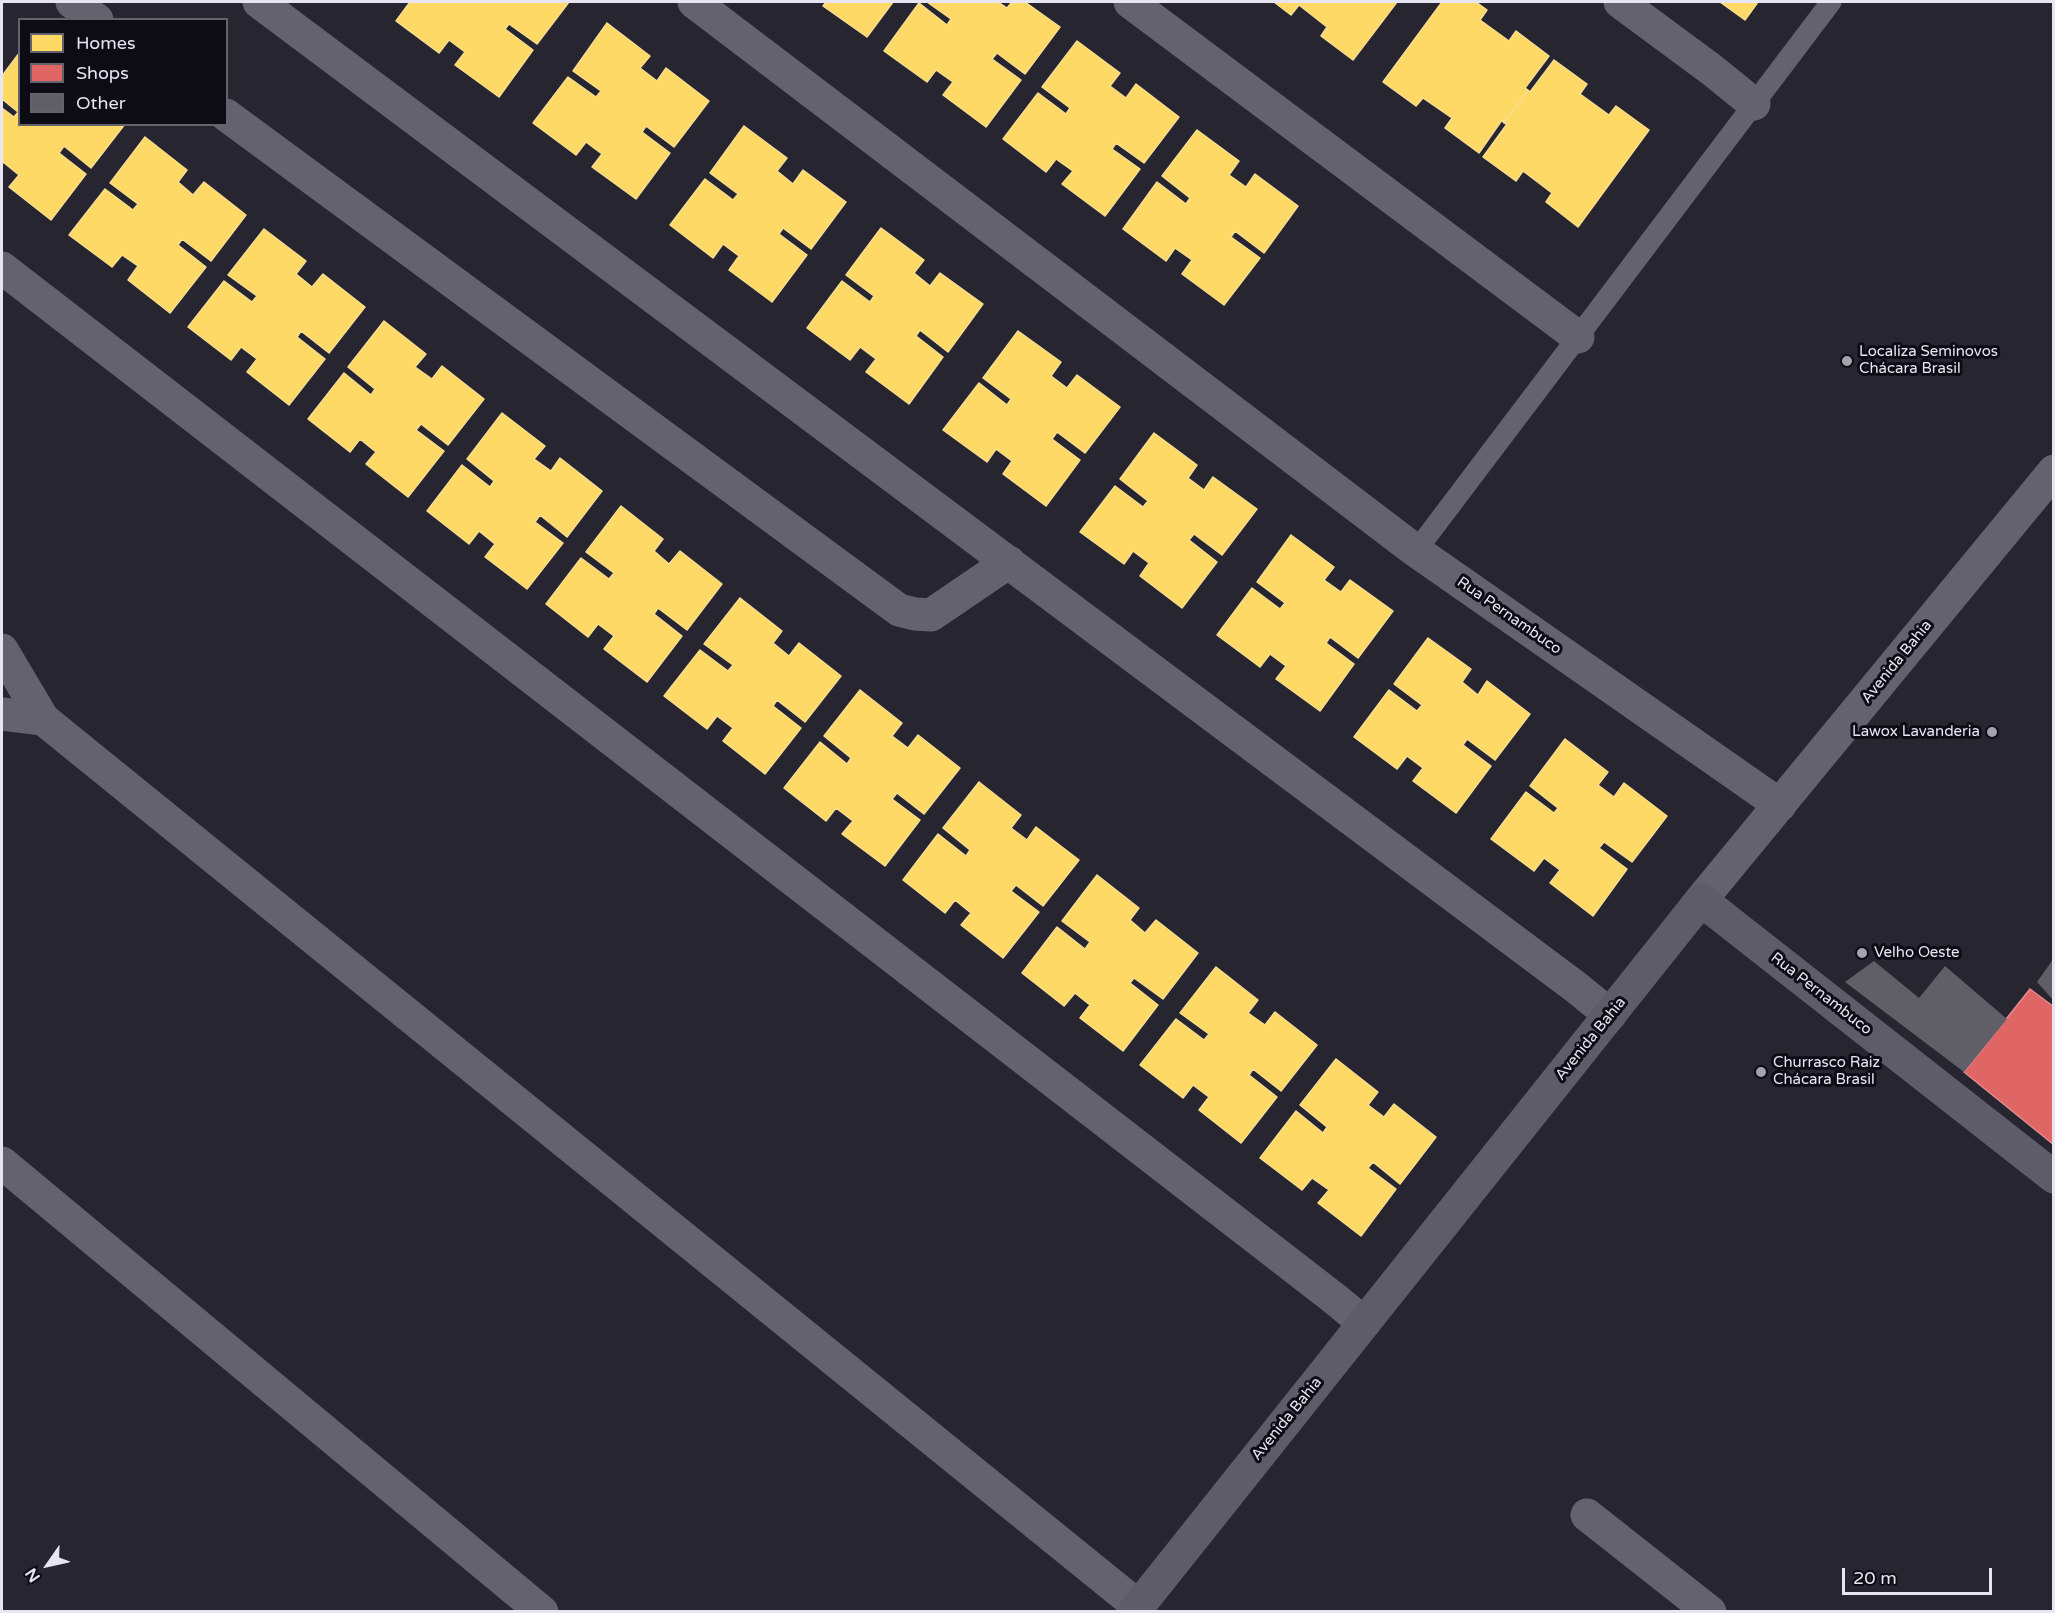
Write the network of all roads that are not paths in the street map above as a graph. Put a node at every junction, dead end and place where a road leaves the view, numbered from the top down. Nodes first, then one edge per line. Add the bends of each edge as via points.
1 (72, 2) edge
2 (260, 2) edge
3 (694, 2) edge
4 (1130, 2) edge
5 (1620, 2) edge
6 (1831, 2) edge
7 (94, 18) edge
8 (1754, 104) junction
9 (228, 116) edge
10 (2, 268) edge
11 (1578, 337) junction
12 (2054, 471) edge
13 (1416, 551) junction
14 (1009, 562) junction
15 (2, 650) edge
16 (2, 714) edge
17 (43, 719) junction
18 (1780, 805) junction
19 (1701, 900) junction
20 (1610, 1015) junction
21 (2, 1163) edge
22 (2054, 1177) edge
23 (1364, 1323) junction
24 (1587, 1515) dead end
25 (1136, 1609) edge
26 (542, 1611) edge
27 (1710, 1611) edge

1 - 7 street
2 - 14 street
3 - 13 street, Rua Pernambuco
4 - 11 street
5 - 8 street
6 - 8 lane
8 - 11 lane
9 - 14 street via 899,610 931,615
10 - 23 street
11 - 13 lane
12 - 18 street, Avenida Bahia
13 - 18 street, Rua Pernambuco
14 - 20 street
15 - 17 street
16 - 17 street
17 - 25 street via 1107,1580
18 - 19 street, Avenida Bahia
19 - 20 street, Avenida Bahia
19 - 22 street, Rua Pernambuco
20 - 23 street, Avenida Bahia
21 - 26 street
23 - 25 street, Avenida Bahia
24 - 27 street

